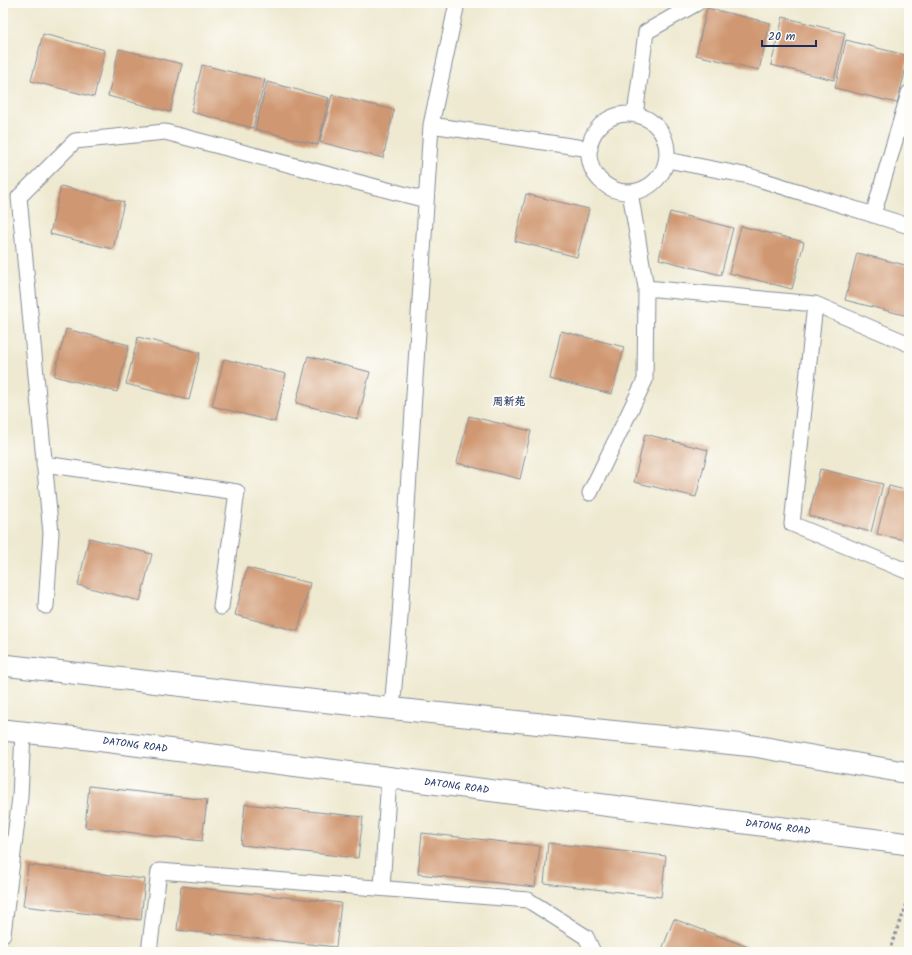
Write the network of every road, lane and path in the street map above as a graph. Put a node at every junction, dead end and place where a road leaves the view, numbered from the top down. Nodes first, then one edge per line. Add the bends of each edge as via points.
1 (458, 3) edge
2 (697, 3) edge
3 (909, 93) edge
4 (634, 115) junction
5 (430, 125) junction
6 (590, 149) junction
7 (667, 160) junction
8 (630, 192) junction
9 (426, 200) junction
10 (873, 215) junction
11 (909, 226) edge
12 (646, 288) junction
13 (815, 304) junction
14 (909, 344) edge
15 (44, 464) junction
16 (590, 493) dead end
17 (909, 572) edge
18 (46, 606) dead end
19 (221, 607) dead end
20 (10, 666) edge
21 (392, 709) junction
22 (11, 731) edge
23 (909, 773) edge
24 (389, 777) junction
25 (909, 844) edge
26 (382, 888) junction
27 (909, 898) edge
28 (3, 934) edge
29 (149, 952) edge
30 (593, 952) edge
31 (889, 952) edge

1 - 5 street
2 - 4 street via 646,32
3 - 10 street
4 - 6 street via 610,118 600,126 593,137
4 - 7 street via 656,126 667,148
5 - 6 street
5 - 9 street
6 - 8 street via 596,175 605,184 617,190
7 - 8 street via 654,182 643,189
7 - 10 street via 749,176
8 - 12 street
9 - 15 street via 165,132 75,141 19,197
9 - 21 street
10 - 11 street
12 - 13 street
12 - 16 street via 645,380
13 - 14 street
13 - 17 street via 792,524
15 - 18 street via 51,533
15 - 19 street via 237,492
20 - 21 street
21 - 23 street via 754,746
22 - 24 street, DATONG ROAD
22 - 28 street via 20,797
24 - 25 street, DATONG ROAD
24 - 26 street
26 - 29 street via 159,871
26 - 30 street via 528,900 586,937
27 - 31 path

